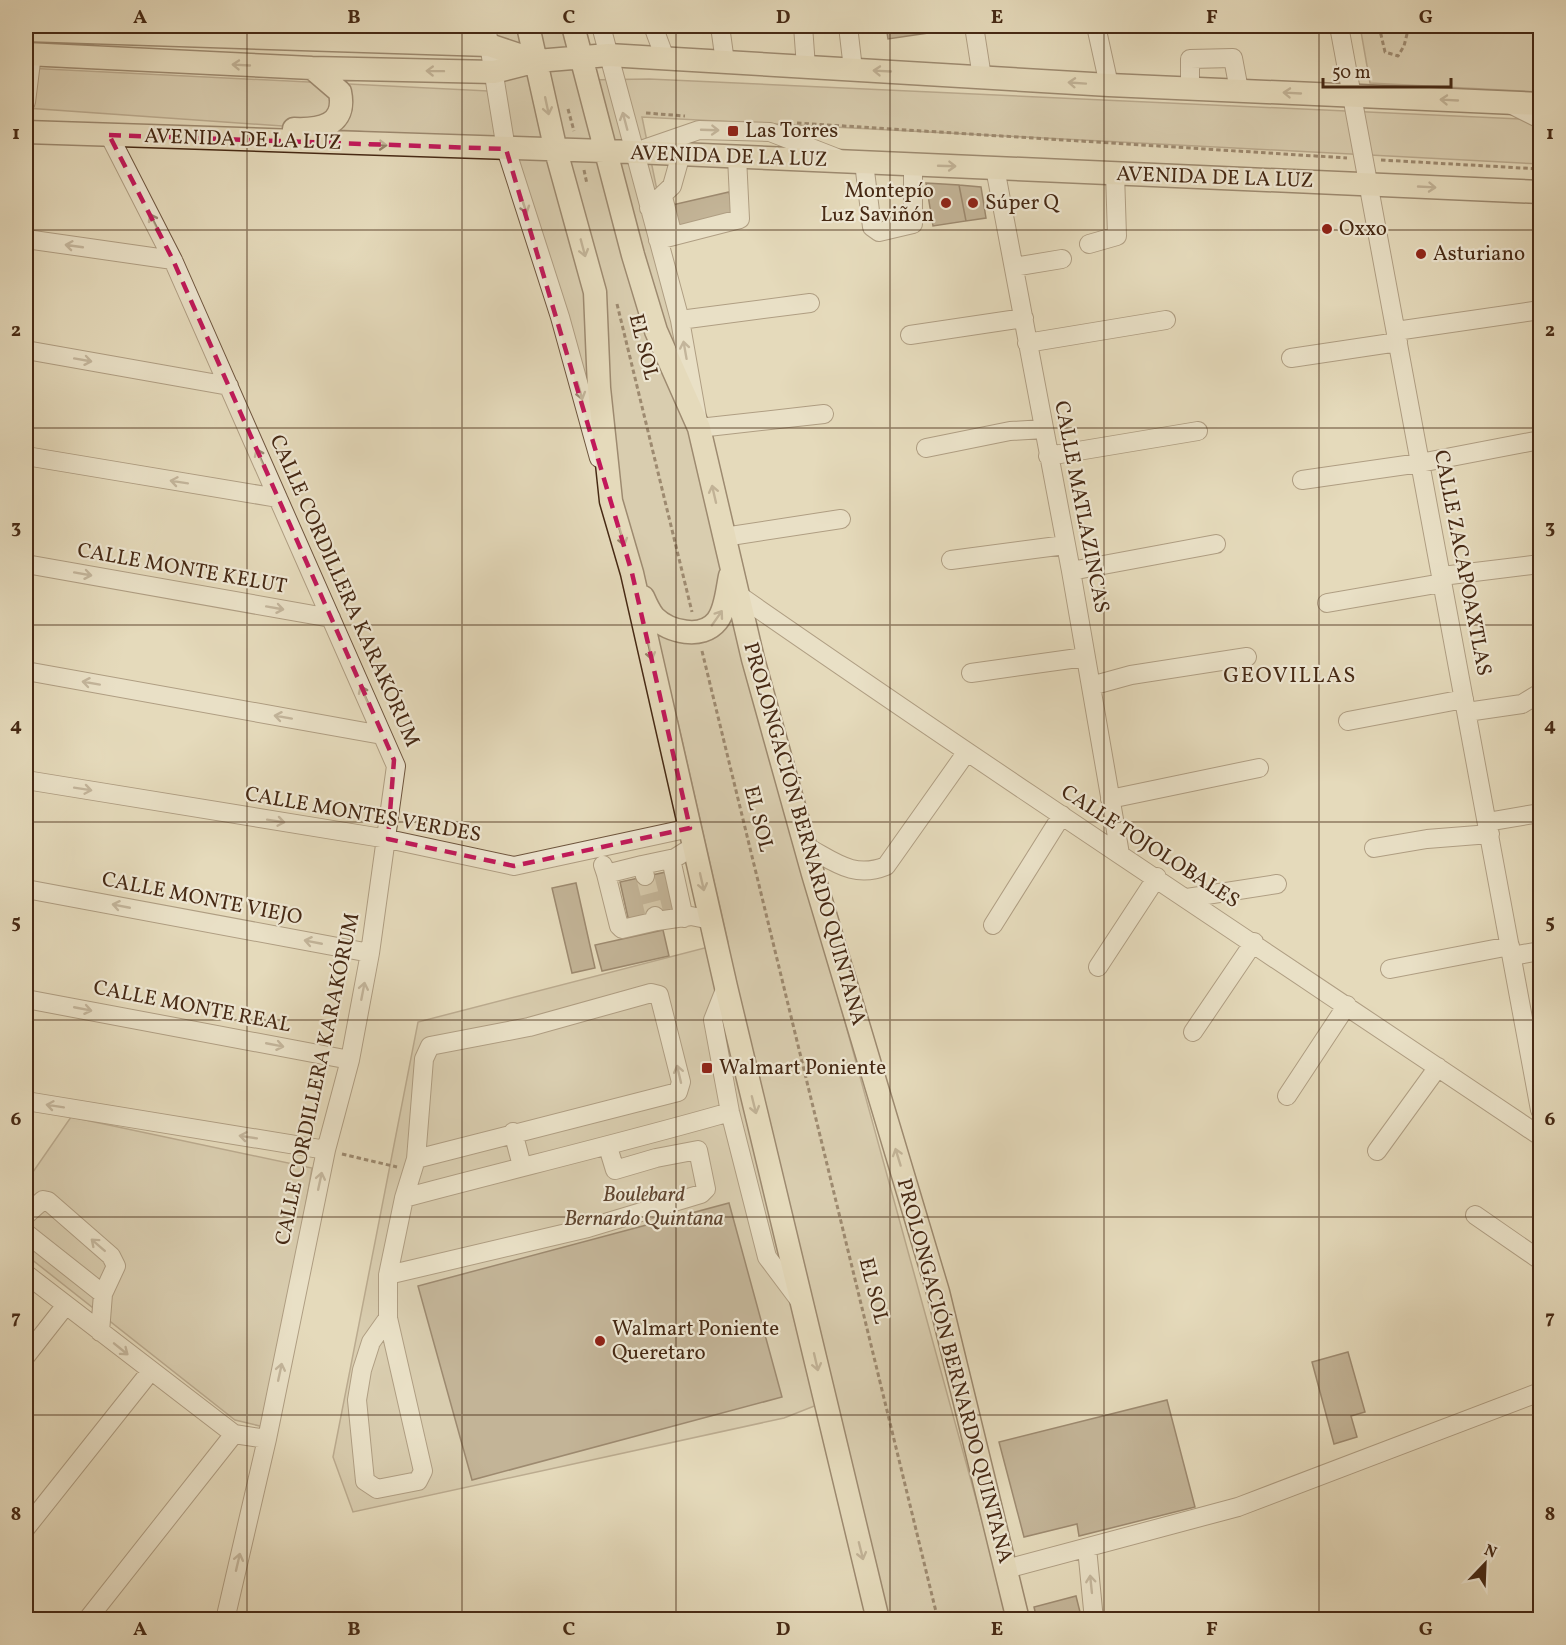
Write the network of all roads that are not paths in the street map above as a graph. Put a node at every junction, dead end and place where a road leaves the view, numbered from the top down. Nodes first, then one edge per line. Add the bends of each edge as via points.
1 (528, 26) edge
2 (573, 26) edge
3 (602, 26) edge
4 (653, 26) edge
5 (720, 26) edge
6 (803, 26) edge
7 (848, 26) edge
8 (974, 26) edge
9 (1096, 26) edge
10 (1339, 26) edge
11 (26, 30) edge
12 (314, 32) edge
13 (487, 35) edge
14 (29, 54) edge
15 (608, 55) junction
16 (580, 58) junction
17 (665, 58) junction
18 (537, 61) junction
19 (725, 62) junction
20 (806, 67) junction
21 (312, 68) junction
22 (853, 69) junction
23 (494, 72) junction
24 (982, 77) junction
25 (1109, 85) junction
26 (1190, 88) junction
27 (1239, 90) junction
28 (1351, 95) junction
29 (26, 102) edge
30 (1508, 102) junction
31 (1540, 104) edge
32 (1540, 119) edge
33 (26, 132) edge
34 (109, 135) junction
35 (156, 137) junction
36 (506, 149) junction
37 (556, 151) junction
38 (605, 152) junction
39 (634, 152) junction
40 (681, 154) junction
41 (736, 157) junction
42 (855, 162) junction
43 (913, 165) junction
44 (995, 168) junction
45 (1115, 173) junction
46 (1368, 184) junction
47 (1540, 192) edge
48 (656, 203) junction
49 (26, 238) edge
50 (666, 238) junction
51 (1089, 244) dead end
52 (1062, 259) dead end
53 (173, 260) junction
54 (1014, 267) junction
55 (810, 303) dead end
56 (1540, 310) edge
57 (1024, 318) junction
58 (1166, 320) dead end
59 (680, 321) junction
60 (910, 335) dead end
61 (1397, 337) junction
62 (1027, 343) junction
63 (26, 350) edge
64 (1291, 358) dead end
65 (229, 386) junction
66 (824, 414) dead end
67 (699, 428) junction
68 (1044, 429) junction
69 (1198, 431) dead end
70 (1540, 440) edge
71 (926, 448) dead end
72 (26, 456) edge
73 (1048, 456) junction
74 (1420, 463) junction
75 (1302, 480) dead end
76 (278, 498) junction
77 (611, 501) junction
78 (841, 519) dead end
79 (723, 537) junction
80 (1065, 544) junction
81 (1216, 544) dead end
82 (951, 560) dead end
83 (26, 564) edge
84 (1540, 564) edge
85 (1071, 571) junction
86 (731, 572) junction
87 (632, 573) junction
88 (1442, 580) junction
89 (737, 594) junction
90 (1327, 603) dead end
91 (331, 618) junction
92 (1085, 657) junction
93 (1247, 657) dead end
94 (26, 672) edge
95 (971, 673) dead end
96 (1091, 686) junction
97 (1540, 693) edge
98 (1466, 706) junction
99 (1348, 721) dead end
100 (382, 735) junction
101 (966, 753) junction
102 (1259, 768) dead end
103 (26, 780) edge
104 (1110, 800) junction
105 (1540, 813) edge
106 (1062, 815) junction
107 (1488, 828) junction
108 (692, 837) junction
109 (388, 839) junction
110 (807, 847) junction
111 (1374, 848) dead end
112 (598, 849) junction
113 (1120, 854) junction
114 (671, 859) junction
115 (606, 874) junction
116 (1157, 877) junction
117 (1277, 884) dead end
118 (26, 889) edge
119 (1187, 898) junction
120 (684, 918) junction
121 (711, 920) junction
122 (993, 925) dead end
123 (1254, 942) junction
124 (1511, 951) junction
125 (1540, 951) edge
126 (370, 953) junction
127 (1098, 968) dead end
128 (1390, 969) dead end
129 (726, 987) junction
130 (26, 999) edge
131 (1347, 1005) junction
132 (1193, 1032) dead end
133 (350, 1059) junction
134 (1438, 1067) junction
135 (1537, 1069) edge
136 (1287, 1096) dead end
137 (26, 1101) edge
138 (1540, 1110) edge
139 (730, 1112) junction
140 (513, 1132) junction
141 (1540, 1136) edge
142 (608, 1147) junction
143 (326, 1150) junction
144 (1377, 1151) dead end
145 (414, 1165) junction
146 (522, 1166) junction
147 (404, 1198) junction
148 (26, 1215) edge
149 (1475, 1215) dead end
150 (26, 1233) edge
151 (1540, 1260) edge
152 (26, 1274) edge
153 (388, 1275) junction
154 (103, 1294) junction
155 (66, 1305) junction
156 (802, 1305) junction
157 (388, 1318) junction
158 (100, 1332) junction
159 (26, 1356) edge
160 (150, 1372) junction
161 (1540, 1392) edge
162 (234, 1434) junction
163 (267, 1438) junction
164 (26, 1528) edge
165 (1087, 1548) junction
166 (1006, 1569) junction
167 (224, 1616) edge
168 (87, 1620) edge
169 (878, 1620) edge
170 (1018, 1620) edge
171 (1094, 1620) edge

1 - 18 main road
2 - 16 main road, PROLONGACIÓN BERNARDO QUINTANA
3 - 15 street, PROLONGACIÓN BERNARDO QUINTANA
4 - 17 street
5 - 19 street
6 - 20 street
7 - 22 street
8 - 24 street
9 - 25 street
10 - 28 street, CALLE ZACAPOAXTLAS
11 - 12 main road
12 - 13 main road
13 - 18 main road
13 - 23 street
21 -> 14 main road
14 - 29 street
15 - 16 main road
15 - 17 main road
39 -> 15 street, PROLONGACIÓN BERNARDO QUINTANA
16 - 18 main road
16 - 38 main road, PROLONGACIÓN BERNARDO QUINTANA
17 - 19 main road
18 - 23 main road
18 -> 37 main road
19 - 20 main road
20 - 22 main road
23 -> 21 main road
21 - 35 main road via 334,85 342,100 337,115 323,128 193,126
24 -> 22 main road
23 - 36 street
25 -> 24 main road
25 - 26 main road
26 - 27 main road
26 - 27 street via 1190,58 1233,58
28 -> 27 main road
30 -> 28 main road
28 - 46 street, CALLE ZACAPOAXTLAS
30 - 31 main road
30 - 32 street
33 - 34 main road, AVENIDA DE LA LUZ
34 - 35 main road, AVENIDA DE LA LUZ
53 -> 34 street, CALLE CORDILLERA KARAKÓRUM
35 -> 36 main road, AVENIDA DE LA LUZ
36 - 37 main road, AVENIDA DE LA LUZ
36 -> 77 street via 560,317
37 - 38 main road, AVENIDA DE LA LUZ
37 -> 77 main road via 595,292 599,388
38 - 39 main road, AVENIDA DE LA LUZ
38 - 67 main road, PROLONGACIÓN BERNARDO QUINTANA via 656,331
39 - 40 main road, AVENIDA DE LA LUZ
39 -> 42 street via 699,130 770,132
39 - 48 street, PROLONGACIÓN BERNARDO QUINTANA
40 - 41 main road, AVENIDA DE LA LUZ
40 - 48 street via 672,186
41 - 42 main road, AVENIDA DE LA LUZ
41 - 50 street via 740,219
42 - 43 main road, AVENIDA DE LA LUZ
42 - 43 street via 872,226 879,232 913,224
43 -> 44 main road, AVENIDA DE LA LUZ
44 - 45 main road, AVENIDA DE LA LUZ
44 - 54 street, CALLE MATLAZINCAS
45 - 46 main road, AVENIDA DE LA LUZ
45 - 51 street via 1118,236
46 -> 47 main road, AVENIDA DE LA LUZ
46 - 61 street, CALLE ZACAPOAXTLAS
48 - 50 street, PROLONGACIÓN BERNARDO QUINTANA
53 -> 49 street
50 - 59 street, PROLONGACIÓN BERNARDO QUINTANA
52 - 54 street
53 - 65 street, CALLE CORDILLERA KARAKÓRUM
54 - 57 street, CALLE MATLAZINCAS
55 - 59 street
56 - 61 street
57 - 60 street
57 - 62 street, CALLE MATLAZINCAS
58 - 62 street
67 -> 59 street, PROLONGACIÓN BERNARDO QUINTANA
61 - 64 street
61 - 74 street, CALLE ZACAPOAXTLAS
62 - 68 street, CALLE MATLAZINCAS
63 -> 65 street
76 -> 65 street, CALLE CORDILLERA KARAKÓRUM
66 - 67 street
79 -> 67 main road, PROLONGACIÓN BERNARDO QUINTANA
68 - 71 street via 1010,431
68 - 73 street, CALLE MATLAZINCAS
69 - 73 street
70 - 74 street
76 -> 72 street
73 - 80 street, CALLE MATLAZINCAS
74 - 75 street
74 - 88 street, CALLE ZACAPOAXTLAS
76 - 91 street, CALLE CORDILLERA KARAKÓRUM
77 -> 87 main road
78 - 79 street
79 - 86 main road, PROLONGACIÓN BERNARDO QUINTANA
80 - 82 street
80 - 85 street, CALLE MATLAZINCAS
81 - 85 street
83 -> 91 street, CALLE MONTE KELUT
84 - 88 street
85 - 92 street, CALLE MATLAZINCAS
87 -> 86 main road via 656,619 670,628 697,633 712,626 721,614
86 - 89 main road, PROLONGACIÓN BERNARDO QUINTANA
87 -> 108 main road
88 - 90 street
88 - 98 street, CALLE ZACAPOAXTLAS
89 - 101 street, CALLE TOJOLOBALES
89 - 110 main road, PROLONGACIÓN BERNARDO QUINTANA
100 -> 91 street, CALLE CORDILLERA KARAKÓRUM
92 - 95 street
92 - 96 street, CALLE MATLAZINCAS
93 - 96 street via 1131,675
100 -> 94 street
96 - 104 street, CALLE MATLAZINCAS
97 - 98 street via 1522,704
98 - 99 street
98 - 107 street, CALLE ZACAPOAXTLAS
100 - 109 street, CALLE CORDILLERA KARAKÓRUM via 396,766
101 - 106 street, CALLE TOJOLOBALES
101 - 110 street via 886,866 872,872 854,872
102 - 104 street
103 -> 109 street, CALLE MONTES VERDES
104 - 113 street, CALLE MATLAZINCAS
105 - 107 street
106 - 113 street, CALLE TOJOLOBALES
106 - 122 street
107 - 111 street
107 - 124 street, CALLE ZACAPOAXTLAS
108 - 112 street, CALLE MONTES VERDES
108 - 114 street
108 -> 121 main road
109 - 112 street, CALLE MONTES VERDES via 514,866
109 - 126 street, CALLE CORDILLERA KARAKÓRUM
166 -> 110 main road, PROLONGACIÓN BERNARDO QUINTANA via 938,1292
112 - 115 street
113 - 116 street, CALLE TOJOLOBALES
114 - 115 street via 643,871
114 - 120 street
115 - 120 street via 622,929 656,919
116 - 119 street, CALLE TOJOLOBALES
116 - 127 street
117 - 119 street
126 -> 118 street, CALLE MONTE VIEJO
119 - 123 street, CALLE TOJOLOBALES
120 - 121 street
121 - 129 main road
123 - 131 street, CALLE TOJOLOBALES
123 - 132 street
124 - 125 street
124 - 128 street
124 - 135 street, CALLE ZACAPOAXTLAS
133 -> 126 street, CALLE CORDILLERA KARAKÓRUM
129 - 139 street via 713,1020
129 -> 156 main road
130 -> 133 street, CALLE MONTE REAL
131 - 134 street, CALLE TOJOLOBALES
131 - 136 street
133 - 143 street, CALLE CORDILLERA KARAKÓRUM
134 - 141 street, CALLE TOJOLOBALES
134 - 144 street
135 - 138 street, CALLE ZACAPOAXTLAS
143 -> 137 street
139 - 142 street
139 - 156 street via 767,1257
140 - 145 street
140 -> 145 street via 678,1092 681,1089 657,993 489,1037 430,1046 424,1059
140 - 146 street
142 - 146 street
142 - 153 street via 615,1170 698,1150 706,1190 588,1228
163 -> 143 street, CALLE CORDILLERA KARAKÓRUM
145 - 147 street
146 - 147 street
147 - 153 street
154 -> 148 street via 116,1266 111,1256 48,1201 43,1200
149 - 151 street
150 - 154 street
152 - 155 street
153 - 157 street
154 - 158 street
155 - 158 street
155 - 159 street
156 -> 169 main road
157 - 157 street via 371,1342 357,1400 365,1481 377,1489 418,1481 423,1471
158 -> 160 street
160 - 162 street
160 - 164 street
161 - 165 street via 1238,1507
162 - 163 street
162 - 168 street
167 -> 163 street, CALLE CORDILLERA KARAKÓRUM
165 - 166 street
171 -> 165 street
166 - 170 main road, PROLONGACIÓN BERNARDO QUINTANA

